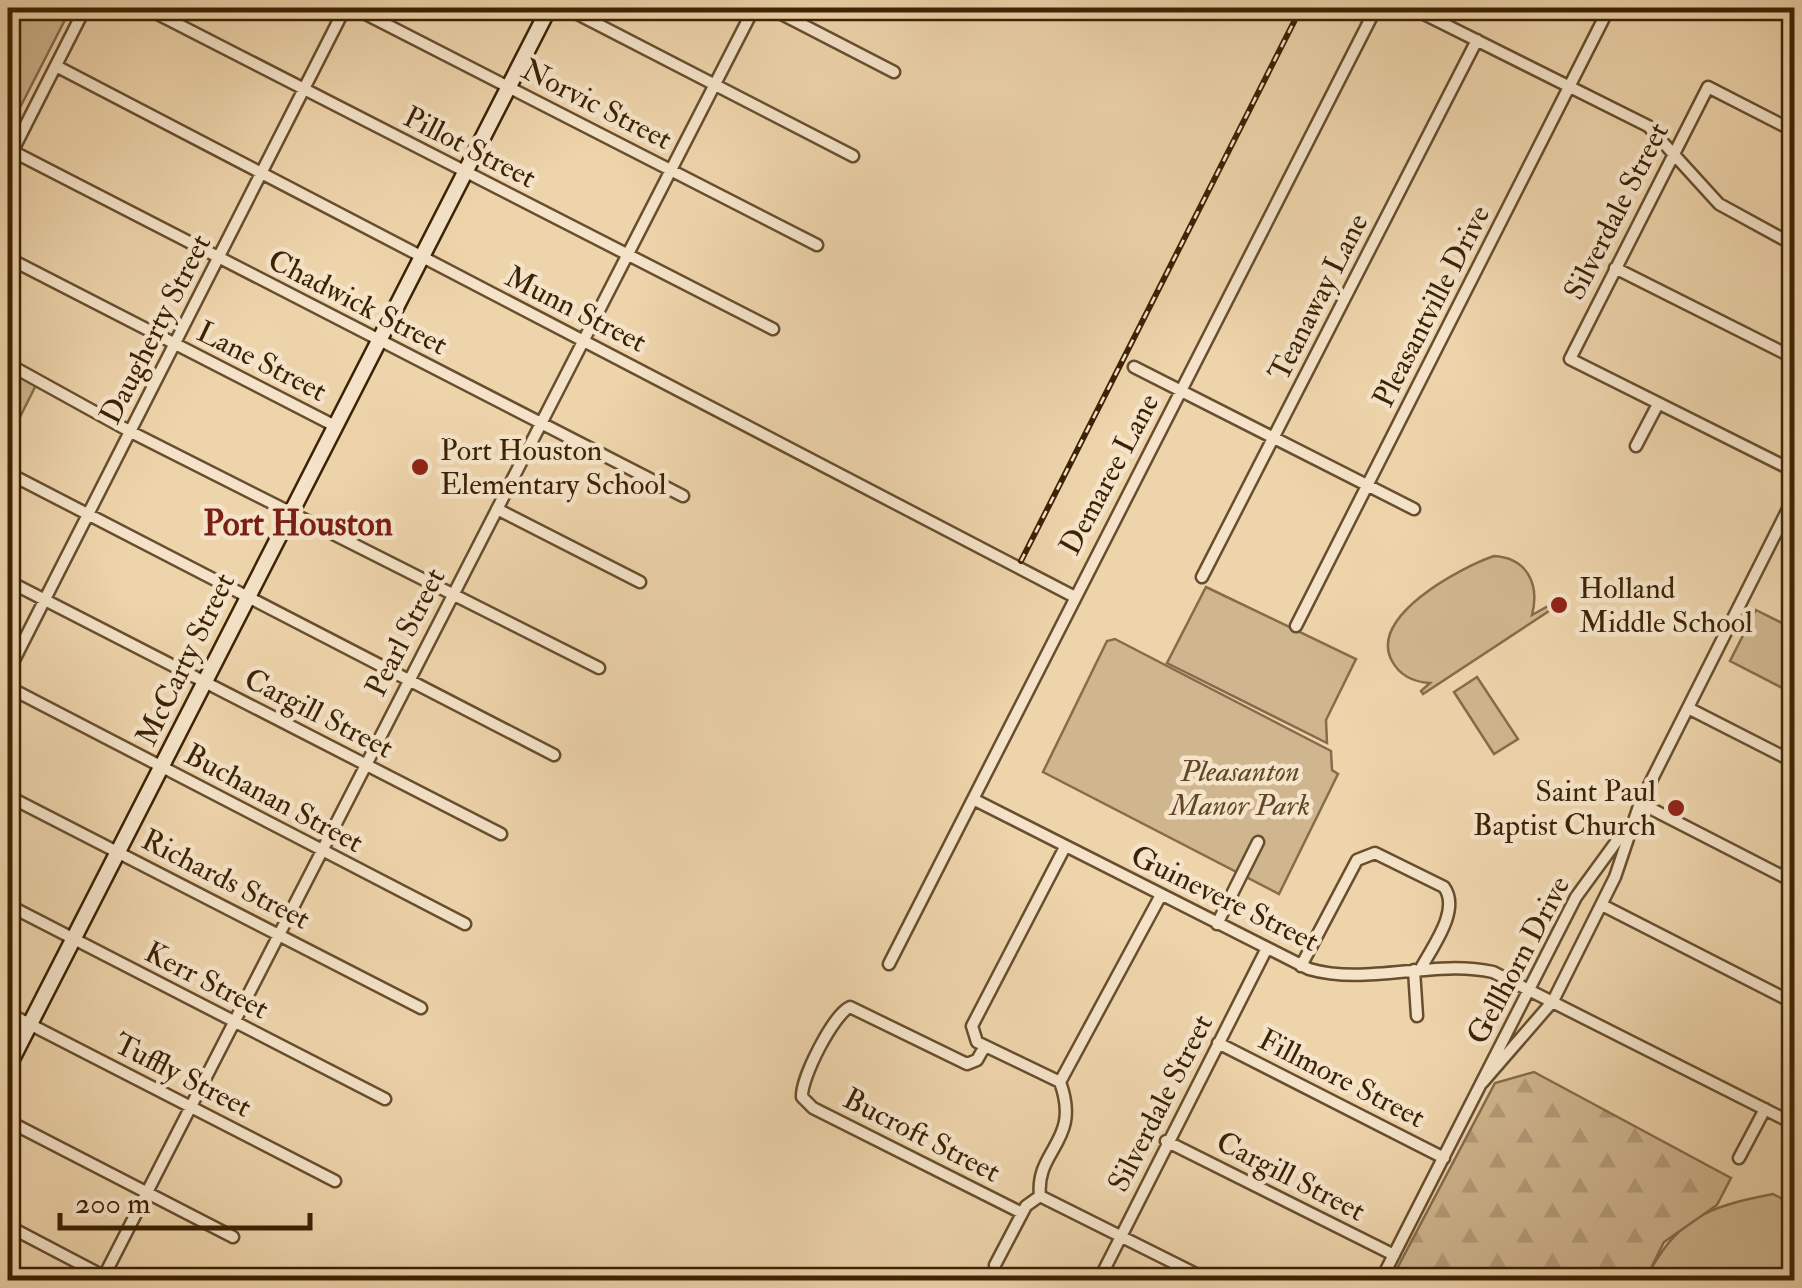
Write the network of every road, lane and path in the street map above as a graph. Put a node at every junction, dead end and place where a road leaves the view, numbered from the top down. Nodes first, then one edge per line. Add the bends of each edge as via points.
1 (85, 8) edge
2 (146, 8) edge
3 (345, 8) edge
4 (354, 8) edge
5 (549, 8) edge
6 (566, 8) edge
7 (754, 8) edge
8 (770, 8) edge
9 (1376, 8) edge
10 (1412, 8) edge
11 (1609, 8) edge
12 (1477, 40) junction
13 (56, 66) junction
14 (894, 72) dead end
15 (713, 86) junction
16 (1570, 86) junction
17 (510, 88) junction
18 (304, 90) junction
19 (1794, 131) edge
20 (1674, 150) junction
21 (10, 156) edge
22 (853, 156) dead end
23 (670, 170) junction
24 (464, 172) junction
25 (260, 176) junction
26 (816, 245) dead end
27 (1794, 246) edge
28 (626, 255) junction
29 (422, 257) junction
30 (8, 258) edge
31 (217, 260) junction
32 (1615, 268) junction
33 (773, 329) dead end
34 (379, 340) junction
35 (584, 341) junction
36 (175, 345) junction
37 (1794, 358) edge
38 (8, 364) edge
39 (1134, 367) dead end
40 (1180, 390) junction
41 (1658, 404) junction
42 (541, 423) junction
43 (335, 426) junction
44 (131, 432) junction
45 (1274, 438) junction
46 (1636, 446) dead end
47 (1794, 471) edge
48 (8, 473) edge
49 (1367, 485) junction
50 (683, 496) dead end
51 (1794, 497) edge
52 (497, 509) junction
53 (290, 510) junction
54 (1414, 510) dead end
55 (89, 515) junction
56 (1202, 577) dead end
57 (8, 580) edge
58 (640, 582) dead end
59 (454, 594) junction
60 (246, 596) junction
61 (1073, 596) junction
62 (44, 599) junction
63 (1296, 626) dead end
64 (599, 668) dead end
65 (8, 672) edge
66 (409, 680) junction
67 (204, 682) junction
68 (8, 688) edge
69 (1688, 708) junction
70 (554, 755) dead end
71 (1794, 762) edge
72 (365, 764) junction
73 (162, 767) junction
74 (8, 796) edge
75 (973, 799) junction
76 (1638, 808) junction
77 (501, 834) dead end
78 (1258, 842) dead end
79 (1065, 846) junction
80 (320, 851) junction
81 (118, 852) junction
82 (1794, 882) edge
83 (1161, 895) junction
84 (8, 905) edge
85 (1602, 905) junction
86 (466, 924) dead end
87 (1217, 924) junction
88 (278, 934) junction
89 (73, 939) junction
90 (1266, 948) junction
91 (889, 964) dead end
92 (1301, 966) junction
93 (1417, 970) junction
94 (1529, 988) junction
95 (1553, 1001) junction
96 (1794, 1003) edge
97 (421, 1008) dead end
98 (8, 1013) edge
99 (1416, 1016) dead end
100 (234, 1022) junction
101 (29, 1024) junction
102 (1218, 1043) junction
103 (985, 1046) junction
104 (8, 1067) edge
105 (1060, 1082) junction
106 (1482, 1083) junction
107 (385, 1099) dead end
108 (189, 1106) junction
109 (1765, 1109) junction
110 (8, 1121) edge
111 (1794, 1124) edge
112 (1166, 1141) junction
113 (1444, 1158) junction
114 (1740, 1158) dead end
115 (335, 1181) dead end
116 (146, 1192) junction
117 (1040, 1196) junction
118 (1022, 1213) junction
119 (8, 1226) edge
120 (1120, 1236) junction
121 (233, 1237) dead end
122 (1394, 1255) junction
123 (995, 1265) dead end
124 (106, 1279) edge
125 (1099, 1280) edge
126 (1208, 1280) edge
127 (1381, 1280) edge

1 - 13 street
2 - 18 street, Pillot Street
3 - 18 street, Daugherty Street
4 - 17 street, Norvic Street
5 - 17 main road, McCarty Street
6 - 15 street
7 - 15 street, Pearl Street
8 - 14 street
9 - 40 street, Demaree Lane
10 - 12 street
11 - 16 street, Pleasantville Drive
12 - 16 street
12 - 45 street, Teanaway Lane
13 - 21 street
13 - 25 street, Munn Street
15 - 22 street
15 - 23 street, Pearl Street
16 - 20 street via 1648,126
16 - 49 street, Pleasantville Drive
17 - 23 street, Norvic Street
17 - 24 main road, McCarty Street
18 - 24 street, Pillot Street
18 - 25 street, Daugherty Street
19 - 20 street, Silverdale Street via 1708,87
20 - 27 street via 1719,204
20 - 32 street, Silverdale Street
21 - 31 street, Chadwick Street
23 - 26 street, Norvic Street
23 - 28 street, Pearl Street
24 - 28 street, Pillot Street
24 - 29 main road, McCarty Street
25 - 29 street, Munn Street
25 - 31 street, Daugherty Street
28 - 33 street, Pillot Street
28 - 35 street, Pearl Street
29 - 34 main road, McCarty Street
29 - 35 street, Munn Street
30 - 36 street, Lane Street
31 - 34 street, Chadwick Street
31 - 36 street, Daugherty Street
32 - 37 street
32 - 41 street, Silverdale Street via 1570,359
34 - 42 street, Chadwick Street
34 - 43 main road, McCarty Street
35 - 42 street, Pearl Street
35 - 61 street, Munn Street
36 - 43 street, Lane Street
36 - 44 street, Daugherty Street
38 - 44 street
39 - 40 street
40 - 45 street
40 - 61 street, Demaree Lane
41 - 46 street
41 - 47 street
42 - 50 street, Chadwick Street
42 - 52 street, Pearl Street
43 - 53 main road, McCarty Street
44 - 53 street
44 - 55 street, Daugherty Street
45 - 49 street
45 - 56 street, Teanaway Lane
48 - 55 street
49 - 54 street
49 - 63 street, Pleasantville Drive
51 - 69 street, Gellhorn Drive
52 - 58 street
52 - 59 street, Pearl Street
53 - 59 street
53 - 60 main road, McCarty Street
55 - 60 street
55 - 62 street, Daugherty Street
57 - 62 street, Cargill Street
59 - 64 street
59 - 66 street, Pearl Street
60 - 66 street
60 - 67 main road, McCarty Street
61 - 75 street, Demaree Lane
62 - 65 street, Daugherty Street
62 - 67 street, Cargill Street
66 - 70 street
66 - 72 street, Pearl Street
67 - 72 street, Cargill Street
67 - 73 main road, McCarty Street
68 - 73 street, Buchanan Street
69 - 71 street
69 - 76 street, Gellhorn Drive
72 - 77 street, Cargill Street
72 - 80 street, Pearl Street
73 - 80 street, Buchanan Street
73 - 81 main road, McCarty Street
74 - 81 street, Richards Street
75 - 79 street, Guinevere Street
75 - 91 street, Demaree Lane
76 - 82 street
76 - 85 street, Gellhorn Drive
76 - 94 street, Gellhorn Drive via 1576,897
78 - 87 street
79 - 83 street, Guinevere Street
79 - 103 street via 972,1026
80 - 86 street, Buchanan Street
80 - 88 street, Pearl Street
81 - 88 street, Richards Street
81 - 89 main road, McCarty Street
83 - 87 street, Guinevere Street
83 - 105 street
84 - 89 street, Kerr Street
85 - 95 street, Gellhorn Drive
85 - 96 street
87 - 90 street, Guinevere Street
88 - 97 street, Richards Street
88 - 100 street, Pearl Street
89 - 100 street, Kerr Street
89 - 101 main road, McCarty Street
90 - 92 street, Guinevere Street
90 - 102 street, Silverdale Street
92 - 93 street, Guinevere Street via 1330,973
92 - 93 street via 1357,860 1370,853 1444,886 1450,898 1451,908
93 - 94 street, Guinevere Street via 1481,970
93 - 99 street
94 - 95 street, Guinevere Street
94 - 106 street, Gellhorn Drive
95 - 106 street, Gellhorn Drive
95 - 109 street, Guinevere Street
98 - 101 street, Tuffly Street
100 - 107 street, Kerr Street
100 - 108 street, Pearl Street
101 - 104 main road, McCarty Street
101 - 108 street, Tuffly Street
102 - 112 street, Silverdale Street
102 - 113 street, Fillmore Street
103 - 105 street
103 - 118 street, Bucroft Street via 967,1064 850,1007 838,1014 802,1097
105 - 117 street via 1068,1118 1041,1178
106 - 113 street, Gellhorn Drive
108 - 115 street, Tuffly Street
108 - 116 street, Pearl Street
109 - 111 street, Guinevere Street
109 - 114 street
110 - 116 street
112 - 120 street, Silverdale Street
112 - 122 street, Cargill Street
113 - 122 street, Gellhorn Drive
116 - 121 street
116 - 124 street, Pearl Street
117 - 118 street
117 - 120 street
118 - 123 street
119 - 124 street
120 - 125 street, Silverdale Street
120 - 126 street
122 - 127 street, Gellhorn Drive

